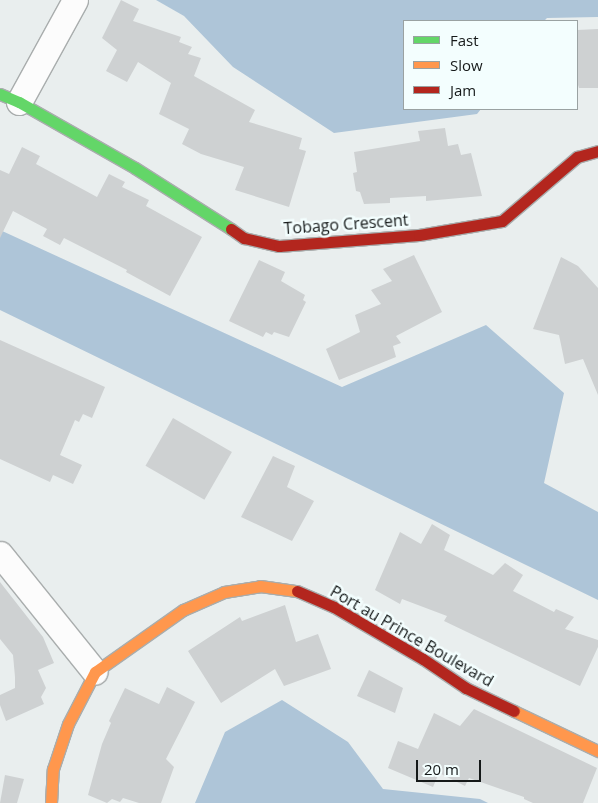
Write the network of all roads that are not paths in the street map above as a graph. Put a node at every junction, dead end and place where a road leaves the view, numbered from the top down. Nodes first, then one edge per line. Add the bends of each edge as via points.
1 (76, 0) edge
2 (10, 98) edge
3 (598, 151) edge
4 (0, 554) edge
5 (95, 672) junction
6 (598, 751) edge
7 (51, 803) edge

1 - 2 street
2 - 3 street, Tobago Crescent via 134,168 244,238 279,246 419,235 502,221 578,157
4 - 5 street
5 - 6 street, Port au Prince Boulevard via 183,610 224,592 260,586 295,590 366,624 466,688
5 - 7 street, Port au Prince Boulevard via 68,724 53,769

